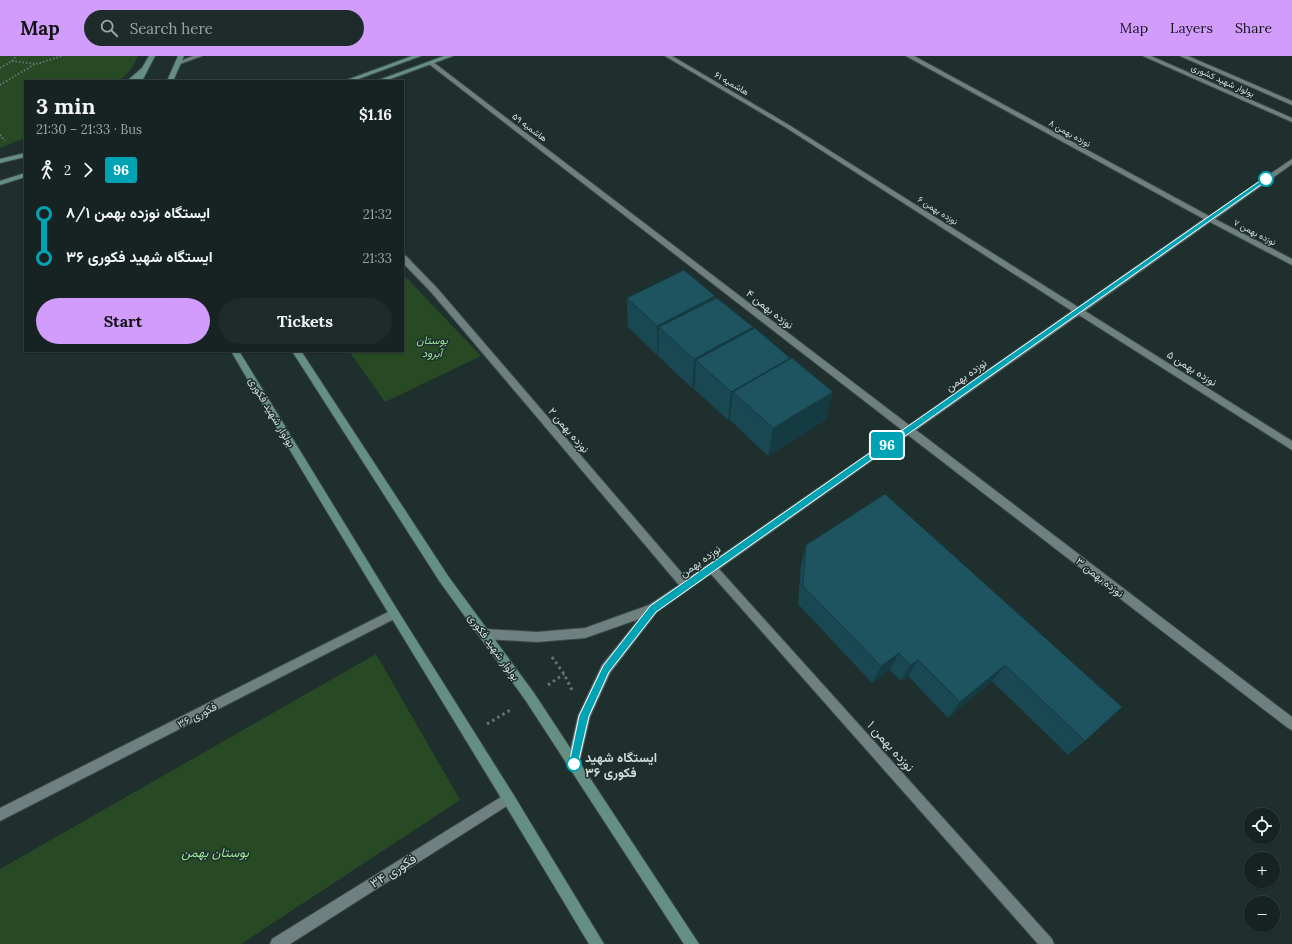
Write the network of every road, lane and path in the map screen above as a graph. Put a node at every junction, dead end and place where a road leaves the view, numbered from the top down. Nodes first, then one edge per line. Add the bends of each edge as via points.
1 (16, 56) edge
2 (62, 56) edge
3 (152, 56) edge
4 (181, 56) edge
5 (199, 56) edge
6 (418, 56) edge
7 (450, 56) edge
8 (668, 56) edge
9 (908, 56) edge
10 (1146, 56) edge
11 (1183, 56) edge
12 (12, 61) junction
13 (178, 63) junction
14 (431, 63) junction
15 (36, 64) junction
16 (0, 68) edge
17 (144, 69) junction
18 (175, 69) junction
19 (131, 80) edge
20 (139, 80) edge
21 (170, 80) edge
22 (180, 80) edge
23 (350, 80) edge
24 (382, 80) edge
25 (0, 85) edge
26 (1292, 103) edge
27 (1292, 120) edge
28 (787, 126) joint
29 (0, 135) edge
30 (6, 142) dead end
31 (24, 149) edge
32 (24, 155) edge
33 (2, 160) edge
34 (1292, 161) edge
35 (24, 175) edge
36 (0, 183) edge
37 (618, 206) joint
38 (1209, 219) junction
39 (404, 259) edge
40 (1292, 262) edge
41 (1078, 311) junction
42 (235, 352) edge
43 (297, 352) edge
44 (909, 430) junction
45 (1292, 446) edge
46 (712, 568) junction
47 (686, 586) junction
48 (653, 609) junction
49 (394, 614) junction
50 (485, 634) junction
51 (537, 637) junction
52 (584, 716) junction
53 (1292, 724) edge
54 (574, 764) junction
55 (509, 798) junction
56 (0, 815) edge
57 (277, 944) edge
58 (596, 944) edge
59 (692, 944) edge
60 (1047, 944) edge

1 - 12 path
2 - 15 path
3 - 17 main road
4 - 13 main road
5 - 13 street
6 - 23 main road
7 - 14 main road
8 - 28 street, هاشمیه ۶۱
9 - 38 street, نوزده بهمن ۸
10 - 27 street, بولوار شهید کشوری
11 - 26 street, بولوار شهید کشوری
12 - 15 path
12 - 16 path
13 - 18 main road
14 - 24 main road
14 - 37 street, هاشمیه ۵۹
15 - 25 path
17 - 19 main road
17 - 20 main road
18 - 21 main road
18 - 22 main road
28 - 41 street, نوزده بهمن ۶
29 - 30 path
31 - 33 main road
32 - 33 main road
34 - 38 street, نوزده بهمن
35 - 36 main road
37 - 44 street, نوزده بهمن ۴
38 - 40 street, نوزده بهمن ۷
38 - 41 street, نوزده بهمن
39 - 47 street, نوزده بهمن ۲ via 434,290
41 - 44 street, نوزده بهمن
41 - 45 street, نوزده بهمن ۵
42 - 49 main road, بولوار شهید فکوری
43 - 50 main road, بولوار شهید فکوری via 444,579
44 - 46 street, نوزده بهمن
44 - 53 street, نوزده بهمن ۳
46 - 47 street, نوزده بهمن
46 - 60 street, نوزده بهمن ۱
47 - 48 street, نوزده بهمن
48 - 51 street via 585,633
48 - 52 street via 606,669
49 - 55 main road, بولوار شهید فکوری
49 - 56 street, فکوری ۳۶
50 - 51 street
50 - 54 main road, بولوار شهید فکوری
51 - 52 path via 564,674
52 - 54 street
54 - 59 main road, بولوار شهید فکوری
55 - 57 street, فکوری ۳۴
55 - 58 main road, بولوار شهید فکوری

